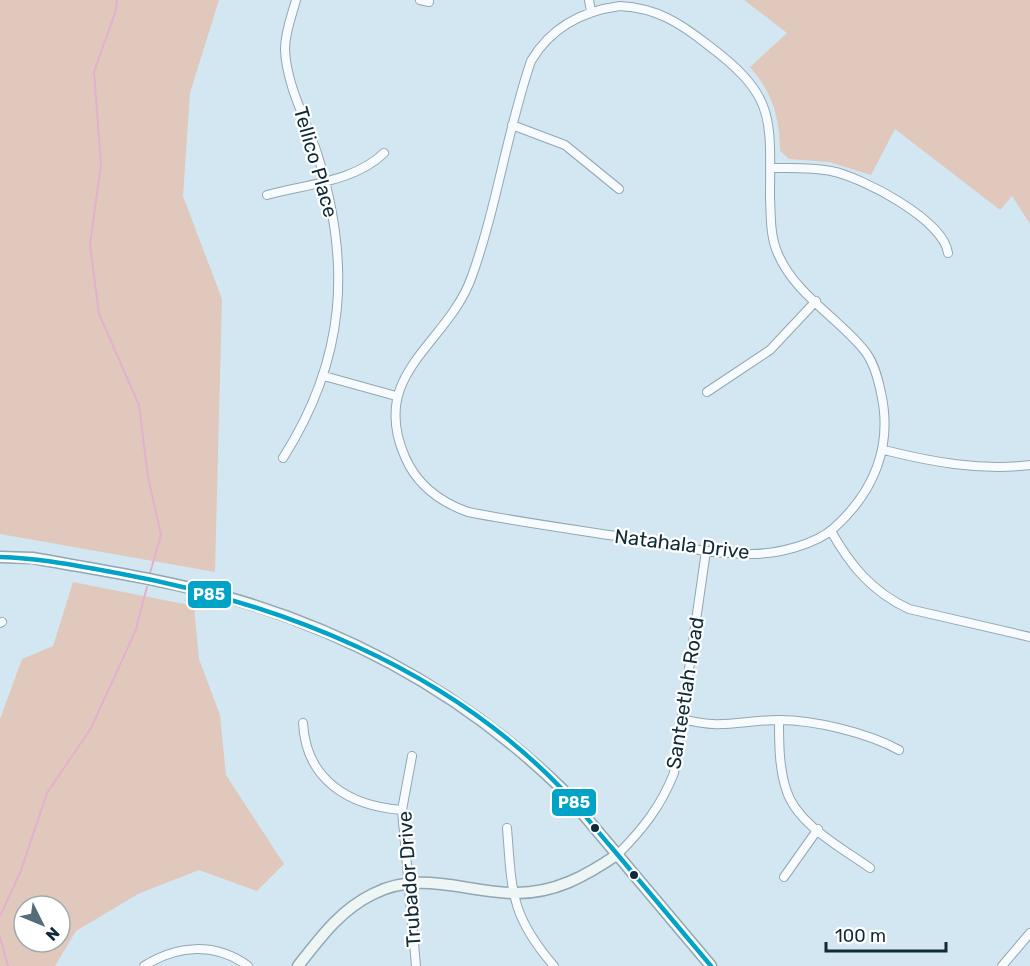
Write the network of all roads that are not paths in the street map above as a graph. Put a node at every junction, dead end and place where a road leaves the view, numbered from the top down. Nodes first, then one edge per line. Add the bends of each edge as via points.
1 (296, 0) edge
2 (589, 0) edge
3 (591, 11) junction
4 (512, 125) junction
5 (384, 153) dead end
6 (771, 168) junction
7 (326, 181) junction
8 (619, 189) dead end
9 (267, 195) dead end
10 (948, 253) dead end
11 (816, 301) junction
12 (324, 376) junction
13 (707, 392) dead end
14 (396, 396) junction
15 (884, 450) junction
16 (282, 458) dead end
17 (1030, 465) edge
18 (831, 531) junction
19 (706, 551) junction
20 (0, 557) edge
21 (1030, 638) edge
22 (683, 719) junction
23 (779, 720) junction
24 (303, 723) dead end
25 (900, 750) dead end
26 (412, 756) dead end
27 (402, 810) junction
28 (507, 828) dead end
29 (818, 829) junction
30 (618, 854) junction
31 (870, 868) dead end
32 (784, 877) dead end
33 (410, 883) junction
34 (512, 893) junction
35 (1030, 933) edge
36 (144, 966) edge
37 (248, 966) edge
38 (298, 966) edge
39 (416, 966) edge
40 (554, 966) edge
41 (711, 966) edge
42 (1002, 966) edge

1 - 7 street, Tellico Place via 286,40 286,59
2 - 3 street
3 - 4 street, Natahala Drive via 564,24 537,50
3 - 6 street, Natahala Drive via 620,6 660,13 678,22 728,61 753,86 768,113
4 - 8 street via 565,145
4 - 14 street, Natahala Drive via 469,286 447,322 406,374
5 - 7 street via 368,166
6 - 10 street via 832,171 865,182 927,223 947,242
6 - 11 street, Natahala Drive via 772,236 791,278
7 - 9 street
7 - 12 street, Tellico Place via 338,242 339,278 334,332
11 - 13 street via 770,350
11 - 15 street, Natahala Drive via 853,337 873,366 883,402
12 - 14 street
12 - 16 street, Tellico Place via 298,434
14 - 19 street, Natahala Drive via 399,441 409,467 426,489 453,507 507,520
15 - 17 street via 973,467
15 - 18 street, Natahala Drive via 864,497
18 - 19 street, Natahala Drive via 766,553
18 - 21 street via 859,573 890,600 909,609
19 - 22 street, Santeetlah Road
20 - 30 main road via 54,562 229,598 358,646 412,674 508,740 562,789
22 - 23 street via 718,726
22 - 30 street, Santeetlah Road via 674,773 667,790 645,826
23 - 25 street via 860,734
23 - 29 street via 786,791 796,809
24 - 27 street via 306,752 328,781 372,807
26 - 27 street, Trubador Drive
27 - 33 street, Trubador Drive
28 - 34 street
29 - 31 street
29 - 32 street
30 - 34 main road via 567,884
30 - 41 main road
33 - 34 main road via 436,882
33 - 38 main road via 375,893 355,905 327,928
33 - 39 street, Trubador Drive
34 - 40 street via 524,926
35 - 42 street
36 - 37 street via 156,958 194,948 217,950

